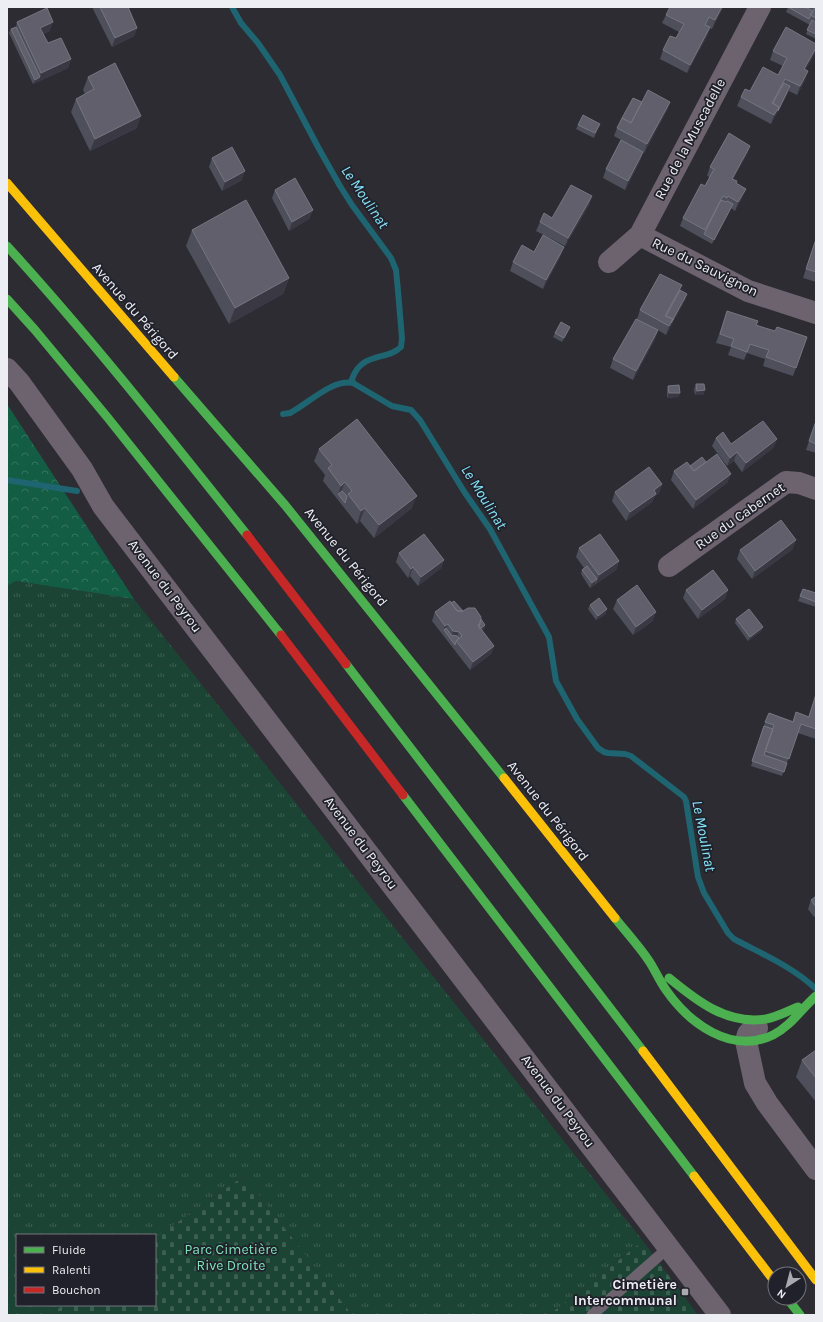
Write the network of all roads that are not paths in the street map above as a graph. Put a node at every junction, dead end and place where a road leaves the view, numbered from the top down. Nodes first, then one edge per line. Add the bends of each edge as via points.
1 (760, 7) edge
2 (7, 184) edge
3 (640, 235) junction
4 (7, 246) edge
5 (608, 262) dead end
6 (7, 299) edge
7 (816, 313) edge
8 (7, 369) edge
9 (816, 489) edge
10 (669, 566) dead end
11 (649, 961) junction
12 (813, 999) edge
13 (783, 1014) junction
14 (729, 1016) junction
15 (746, 1041) junction
16 (816, 1169) edge
17 (669, 1247) junction
18 (767, 1272) edge
19 (816, 1280) edge
20 (793, 1306) edge
21 (592, 1315) edge
22 (720, 1315) edge
23 (800, 1315) edge

1 - 3 street, Rue de la Muscadelle
2 - 11 main road, Avenue du Périgord via 285,505
3 - 5 street, Rue de la Muscadelle
3 - 7 street, Rue du Sauvignon via 748,291
4 - 19 main road via 155,419 267,561
6 - 18 main road via 108,418 256,603
8 - 17 street, Avenue du Peyrou via 82,469 103,506
9 - 10 street, Rue du Cabernet via 786,482
11 - 14 main road, Avenue du Périgord via 697,1000
11 - 15 main road, Avenue du Périgord via 669,993 699,1025 724,1038
12 - 13 main road, Avenue du Périgord
12 - 15 main road, Avenue du Périgord via 790,1023 775,1034 763,1039
13 - 14 main road, Avenue du Périgord via 752,1020
13 - 15 street via 752,1030
14 - 15 main road via 741,1027
15 - 16 street via 755,1083
17 - 21 lane
17 - 22 street, Avenue du Peyrou
20 - 23 main road

